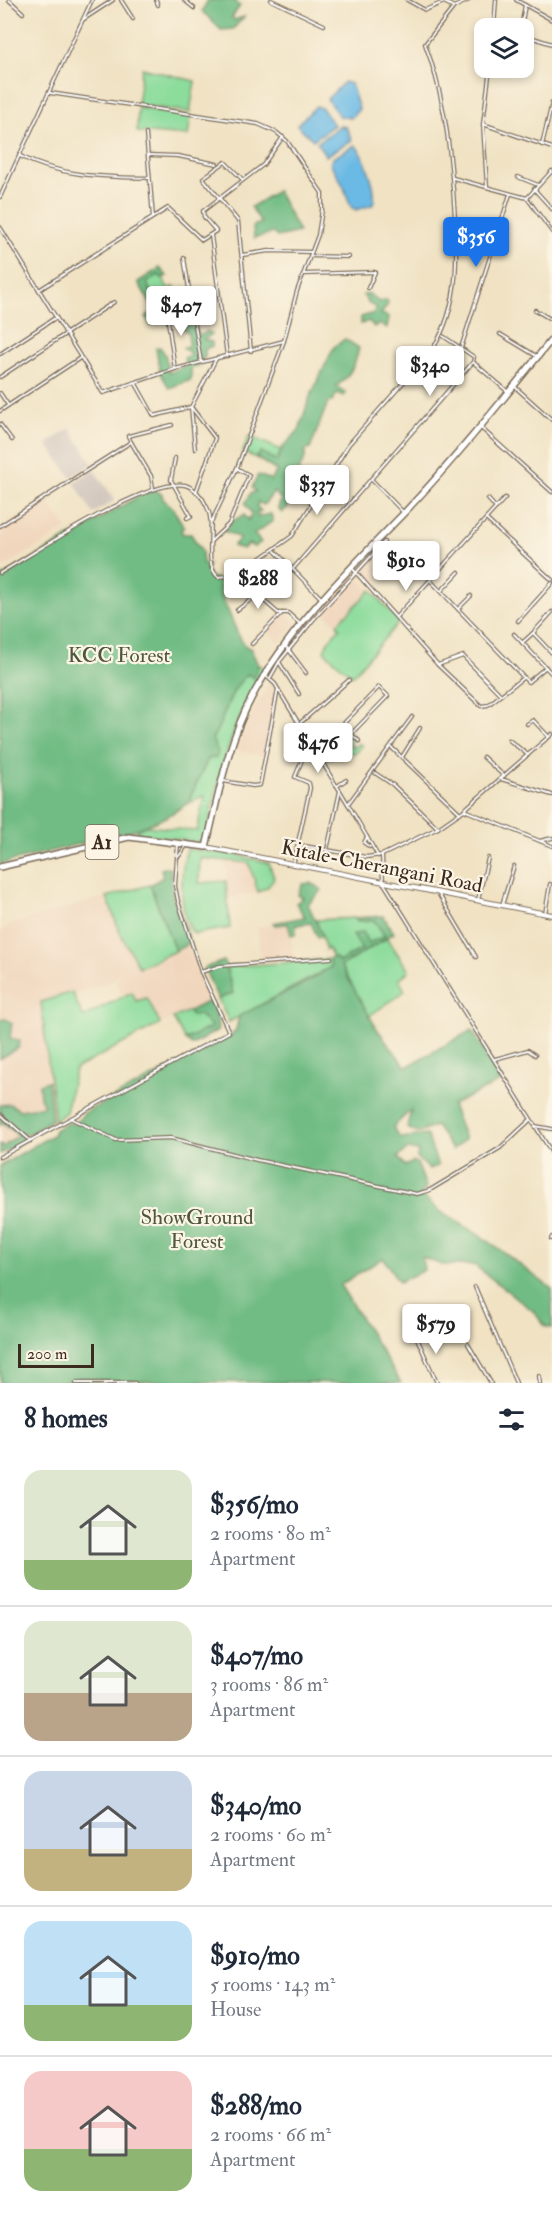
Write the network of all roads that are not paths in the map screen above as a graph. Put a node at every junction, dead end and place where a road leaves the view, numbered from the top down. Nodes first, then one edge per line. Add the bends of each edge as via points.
1 (9, 0) edge
2 (92, 0) edge
3 (113, 0) edge
4 (121, 0) edge
5 (156, 0) edge
6 (184, 0) edge
7 (271, 0) edge
8 (407, 0) edge
9 (469, 0) edge
10 (496, 0) edge
11 (516, 0) edge
12 (525, 4) junction
13 (158, 5) dead end
14 (454, 7) junction
15 (194, 8) dead end
16 (23, 13) dead end
17 (495, 18) edge
18 (523, 18) edge
19 (134, 19) dead end
20 (84, 20) junction
21 (552, 20) edge
22 (324, 25) dead end
23 (534, 38) edge
24 (552, 44) edge
25 (489, 78) edge
26 (50, 93) junction
27 (552, 103) edge
28 (483, 124) junction
29 (146, 134) dead end
30 (283, 137) junction
31 (542, 145) junction
32 (552, 148) edge
33 (20, 155) junction
34 (149, 155) junction
35 (220, 164) junction
36 (551, 174) edge
37 (518, 177) dead end
38 (149, 178) junction
39 (453, 178) junction
40 (243, 180) junction
41 (538, 185) junction
42 (487, 187) junction
43 (534, 189) junction
44 (510, 194) junction
45 (0, 197) edge
46 (220, 197) junction
47 (527, 198) junction
48 (552, 209) edge
49 (153, 217) junction
50 (0, 227) edge
51 (552, 232) edge
52 (211, 235) junction
53 (312, 252) junction
54 (242, 255) junction
55 (310, 256) junction
56 (349, 257) dead end
57 (184, 258) dead end
58 (304, 274) junction
59 (368, 288) dead end
60 (39, 290) junction
61 (114, 302) dead end
62 (166, 308) dead end
63 (535, 310) dead end
64 (56, 318) junction
65 (552, 320) edge
66 (65, 333) junction
67 (500, 334) dead end
68 (442, 336) junction
69 (552, 339) edge
70 (284, 341) junction
71 (461, 348) junction
72 (251, 351) junction
73 (0, 354) edge
74 (227, 356) junction
75 (81, 357) junction
76 (538, 357) junction
77 (216, 359) junction
78 (201, 362) junction
79 (473, 362) junction
80 (175, 369) junction
81 (0, 377) edge
82 (136, 383) junction
83 (514, 386) junction
84 (0, 393) edge
85 (509, 393) junction
86 (8, 405) junction
87 (191, 407) junction
88 (0, 411) edge
89 (552, 420) edge
90 (0, 424) edge
91 (172, 425) dead end
92 (480, 427) junction
93 (12, 440) dead end
94 (131, 442) junction
95 (195, 449) dead end
96 (175, 458) dead end
97 (237, 468) junction
98 (371, 479) junction
99 (172, 485) junction
100 (153, 488) junction
101 (196, 492) junction
102 (552, 492) edge
103 (505, 498) dead end
104 (488, 499) dead end
105 (496, 508) junction
106 (404, 513) junction
107 (187, 518) dead end
108 (486, 519) junction
109 (212, 521) junction
110 (0, 526) edge
111 (211, 541) junction
112 (384, 542) dead end
113 (275, 550) junction
114 (292, 570) junction
115 (354, 570) junction
116 (459, 572) dead end
117 (0, 573) edge
118 (232, 573) junction
119 (430, 580) junction
120 (552, 582) edge
121 (441, 591) junction
122 (256, 596) junction
123 (471, 596) dead end
124 (323, 600) junction
125 (458, 609) junction
126 (237, 610) dead end
127 (552, 612) edge
128 (282, 613) junction
129 (396, 616) junction
130 (518, 621) dead end
131 (301, 625) junction
132 (533, 633) junction
133 (514, 634) dead end
134 (522, 643) junction
135 (252, 644) dead end
136 (287, 647) junction
137 (552, 653) edge
138 (279, 662) junction
139 (438, 665) junction
140 (546, 667) junction
141 (306, 673) dead end
142 (552, 674) edge
143 (268, 676) junction
144 (524, 677) junction
145 (349, 680) dead end
146 (278, 689) junction
147 (299, 694) dead end
148 (501, 694) junction
149 (412, 717) dead end
150 (299, 724) junction
151 (527, 724) dead end
152 (420, 728) dead end
153 (306, 736) junction
154 (550, 736) edge
155 (509, 740) dead end
156 (359, 741) dead end
157 (391, 747) junction
158 (316, 752) junction
159 (528, 755) junction
160 (402, 757) junction
161 (483, 757) dead end
162 (374, 772) junction
163 (503, 777) junction
164 (220, 780) junction
165 (346, 780) dead end
166 (337, 786) junction
167 (340, 791) junction
168 (552, 795) edge
169 (348, 804) junction
170 (464, 810) junction
171 (460, 813) junction
172 (438, 828) junction
173 (367, 837) junction
174 (552, 838) edge
175 (540, 841) junction
176 (178, 843) junction
177 (187, 844) junction
178 (298, 845) junction
179 (552, 846) edge
180 (206, 847) junction
181 (370, 847) dead end
182 (327, 850) junction
183 (380, 856) junction
184 (488, 858) dead end
185 (178, 859) junction
186 (293, 865) junction
187 (514, 866) dead end
188 (0, 867) edge
189 (383, 882) junction
190 (550, 884) dead end
191 (438, 892) junction
192 (478, 900) junction
193 (502, 905) junction
194 (545, 914) junction
195 (552, 915) edge
196 (331, 957) dead end
197 (476, 957) dead end
198 (201, 972) junction
199 (535, 1055) dead end
200 (495, 1059) junction
201 (0, 1114) edge
202 (72, 1119) junction
203 (530, 1120) junction
204 (535, 1126) junction
205 (552, 1129) edge
206 (31, 1141) junction
207 (552, 1153) edge
208 (0, 1157) edge
209 (475, 1287) dead end
210 (416, 1336) dead end
211 (468, 1344) dead end
212 (539, 1376) dead end
213 (76, 1383) edge
214 (135, 1383) edge
215 (437, 1383) edge
216 (491, 1383) edge
217 (516, 1383) edge
218 (540, 1383) edge

1 - 16 street
2 - 20 street
3 - 20 street
4 - 19 street
5 - 13 street
6 - 15 street
7 - 22 street
8 - 14 street via 425,10 444,2
9 - 14 street
10 - 17 street
11 - 12 street
12 - 18 street
12 - 21 street
14 - 39 street via 425,44 446,119
20 - 26 street
23 - 24 street
25 - 28 street
26 - 30 street via 258,124
26 - 33 street
27 - 31 street
28 - 31 street
28 - 42 street
29 - 34 street
30 - 40 street via 263,165
30 - 53 street via 322,193 321,223
31 - 32 street
33 - 38 street via 77,175
33 - 45 street
34 - 35 street
34 - 38 street
35 - 40 street via 225,162
35 - 46 street via 203,178
36 - 41 street
37 - 41 street
38 - 49 street
39 - 42 street
39 - 68 street via 457,250 450,311
40 - 46 street
41 - 43 street
42 - 44 street
43 - 47 street
43 - 48 street
44 - 47 street
44 - 71 street
46 - 52 street via 203,213 216,231
46 - 54 street via 238,221
47 - 51 street
49 - 52 street via 170,209 201,241
49 - 60 street
50 - 60 street
52 - 74 street
53 - 54 street
53 - 55 street
54 - 72 street
55 - 56 street
55 - 58 street
57 - 78 street
58 - 59 street via 375,272
58 - 70 street
60 - 64 street
61 - 66 street
62 - 80 street
63 - 65 street
64 - 66 street
64 - 73 street
66 - 75 street
66 - 81 street
67 - 76 street
68 - 71 street
68 - 113 street via 349,444 292,536
69 - 76 highway
70 - 72 street
70 - 97 street
71 - 79 street via 474,357
72 - 74 street
74 - 77 street
75 - 82 street via 103,393
75 - 86 street
76 - 83 highway
77 - 78 street
77 - 87 street
78 - 80 street
79 - 85 street
79 - 98 street
80 - 82 street
82 - 87 street via 154,416
83 - 85 highway
83 - 89 street
84 - 86 street
85 - 92 highway
86 - 88 street
87 - 95 street
87 - 101 street via 215,438
90 - 93 street
91 - 94 street via 128,436
92 - 102 street
92 - 106 highway
94 - 100 street via 151,476
94 - 110 street
96 - 99 street
97 - 109 street
97 - 111 street via 249,476 229,524
98 - 106 street
98 - 114 street
99 - 100 street
99 - 101 street
99 - 107 street via 191,516
100 - 117 street
101 - 109 street
103 - 105 street
104 - 105 street
105 - 108 street
106 - 115 highway
108 - 119 street
108 - 120 street
109 - 111 street
111 - 118 street via 212,572 220,578
112 - 115 street
113 - 114 street
113 - 118 street
114 - 124 street
115 - 124 highway
115 - 129 street
115 - 136 street
116 - 121 street
118 - 122 street
119 - 121 street
119 - 129 street
120 - 130 street
121 - 125 street
122 - 126 street
122 - 128 street
123 - 125 street
124 - 131 highway
125 - 144 street
127 - 132 street
128 - 131 street via 290,614
128 - 135 street
129 - 139 street
131 - 136 highway
132 - 134 street
132 - 137 street
133 - 134 street
134 - 140 street
136 - 138 street
136 - 141 street
136 - 143 highway
138 - 143 street
138 - 147 street
139 - 148 street via 463,656
139 - 148 street via 483,708
140 - 142 street
140 - 144 street via 530,682
143 - 146 street
143 - 164 highway via 240,723
144 - 148 street
145 - 150 street
146 - 150 street
146 - 164 street via 260,785
149 - 157 street
150 - 153 street
151 - 154 street via 533,720
152 - 160 street
153 - 158 street
153 - 178 street via 295,777 310,786
154 - 159 street
155 - 159 street
156 - 158 street via 351,734 388,696 379,687
157 - 160 street
157 - 162 street
158 - 166 street
159 - 163 street
160 - 171 street
161 - 163 street
162 - 169 street
162 - 172 street
163 - 168 street
163 - 170 street
164 - 180 highway
165 - 166 street
166 - 167 street
167 - 169 street
167 - 182 street
169 - 173 street
170 - 171 street
170 - 175 street
171 - 172 street
172 - 183 street
173 - 181 street via 364,843
173 - 183 street
174 - 175 street
175 - 179 street
176 - 177 highway, A1
176 - 185 street
176 - 188 highway, A1 via 129,837
177 - 180 highway, A1
177 - 185 street
178 - 182 street
178 - 186 street
180 - 186 main road, Kitale-Cherangani Road
182 - 183 street
183 - 189 street
184 - 192 street
185 - 198 street via 178,901
186 - 189 main road, Kitale-Cherangani Road
187 - 193 street
189 - 191 main road, Kitale-Cherangani Road
189 - 200 street
190 - 194 street
191 - 192 main road, Kitale-Cherangani Road
191 - 197 street
192 - 193 main road, Kitale-Cherangani Road
193 - 194 main road, Kitale-Cherangani Road
194 - 195 main road, Kitale-Cherangani Road
196 - 198 street via 220,966
198 - 202 street via 229,1032
199 - 200 street via 528,1050
200 - 203 street
201 - 206 street
202 - 203 street via 116,1140 171,1138 417,1194 500,1148
202 - 206 street
203 - 204 street
204 - 205 street
204 - 207 street
206 - 208 street
209 - 217 street
210 - 215 street
211 - 216 street
212 - 218 street
213 - 214 street

